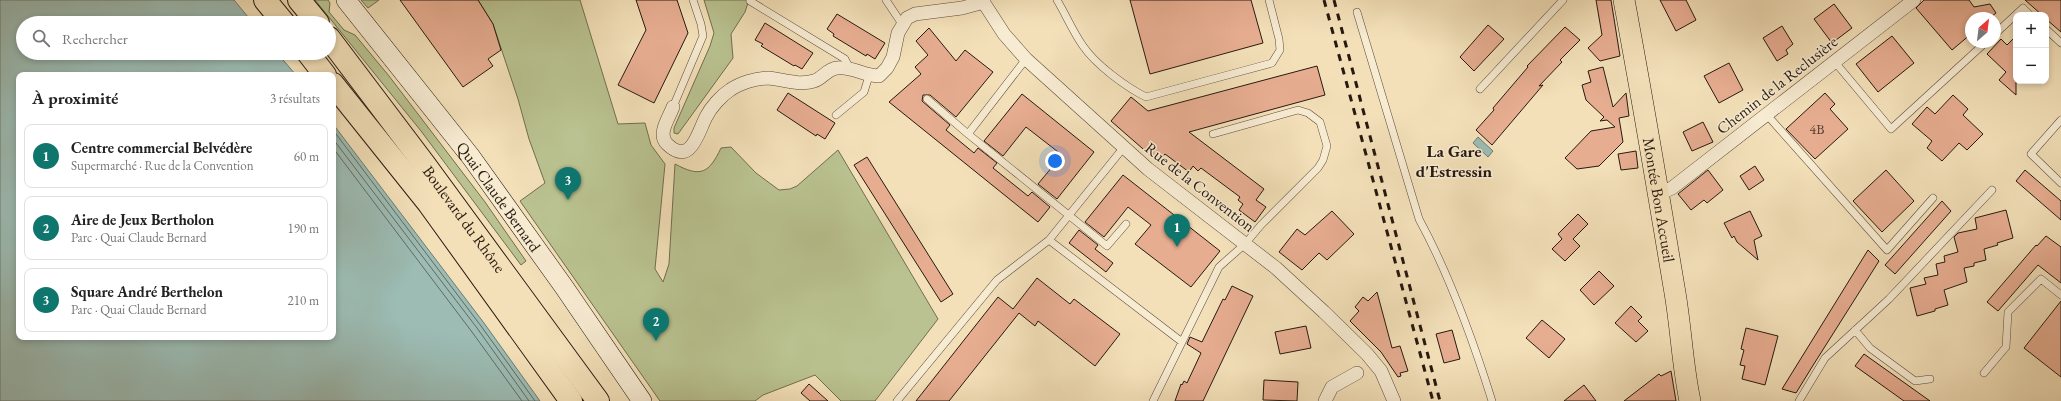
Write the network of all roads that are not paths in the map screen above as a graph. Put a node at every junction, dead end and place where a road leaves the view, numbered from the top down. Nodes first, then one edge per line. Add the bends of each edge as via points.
1 (265, 0) edge
2 (299, 0) edge
3 (346, 0) edge
4 (693, 0) edge
5 (886, 0) edge
6 (1057, 0) edge
7 (1269, 0) edge
8 (1563, 0) edge
9 (1624, 0) edge
10 (1914, 0) edge
11 (750, 1) edge
12 (984, 1) edge
13 (1357, 12) dead end
14 (2019, 12) edge
15 (2027, 12) edge
16 (278, 16) edge
17 (312, 16) edge
18 (2013, 17) edge
19 (902, 24) junction
20 (2001, 28) edge
21 (2049, 32) edge
22 (2061, 43) edge
23 (336, 47) edge
24 (1980, 48) edge
25 (1026, 59) junction
26 (314, 60) edge
27 (1834, 61) junction
28 (850, 69) junction
29 (324, 72) edge
30 (869, 76) junction
31 (336, 88) edge
32 (1480, 89) dead end
33 (927, 99) dead end
34 (673, 107) joint
35 (836, 115) dead end
36 (1767, 115) junction
37 (2061, 120) edge
38 (968, 134) junction
39 (1213, 134) dead end
40 (1124, 147) junction
41 (2061, 183) edge
42 (1992, 190) dead end
43 (1659, 194) junction
44 (1932, 198) dead end
45 (1069, 216) junction
46 (1126, 224) dead end
47 (1049, 240) junction
48 (1245, 244) junction
49 (2061, 295) edge
50 (1855, 330) junction
51 (1182, 342) junction
52 (1357, 373) dead end
53 (1984, 373) dead end
54 (1930, 380) dead end
55 (571, 401) edge
56 (598, 401) edge
57 (642, 401) edge
58 (897, 401) edge
59 (1153, 401) edge
60 (1326, 401) edge
61 (1394, 401) edge
62 (1492, 401) edge
63 (1690, 401) edge
64 (1800, 401) edge

1 - 16 highway
2 - 17 highway
3 - 57 main road, Quai Claude Bernard via 471,157
4 - 34 lane via 702,24 703,36
5 - 19 lane
6 - 7 lane via 1091,56 1126,86 1146,97 1272,63 1280,50
8 - 32 lane
9 - 43 main road, Montée Bon Accueil
10 - 27 street, Chemin de la Reclusière
11 - 28 lane via 845,59
12 - 19 street via 962,8 915,14
12 - 25 street, Rue de la Convention via 1004,34
13 - 62 lane via 1419,220 1434,247 1480,363
14 - 15 lane via 2023,8
18 - 20 lane
19 - 30 street via 887,68 879,76
21 - 22 lane
23 - 56 highway, Boulevard du Rhône
24 - 27 lane via 1892,129
25 - 38 lane
25 - 40 street, Rue de la Convention
26 - 29 highway
27 - 36 street, Chemin de la Reclusière
28 - 30 street
28 - 34 street via 837,68 827,71 814,81 793,82 767,78 741,84 730,90 713,106 692,147 685,150 670,147 664,141 663,133
30 - 35 lane via 864,92
31 - 55 highway, Boulevard du Rhône via 429,204
33 - 38 lane
36 - 43 street, Chemin de la Reclusière via 1672,188
36 - 44 lane via 1886,250
37 - 41 lane via 2031,154
38 - 45 lane
39 - 48 lane via 1298,110 1320,122 1327,146 1318,168
40 - 45 lane
40 - 48 street, Rue de la Convention via 1148,169
42 - 50 lane via 1889,299
43 - 63 main road, Montée Bon Accueil
45 - 46 lane via 1108,246
45 - 47 lane
47 - 51 lane
47 - 58 lane via 997,280
48 - 51 lane via 1219,267
48 - 61 street, Rue de la Convention via 1303,291 1367,354 1381,371
49 - 53 lane via 2041,279 2008,312 2006,347
50 - 54 lane via 1870,348 1915,381
50 - 64 lane via 1825,358
51 - 59 lane
52 - 60 street via 1332,387

